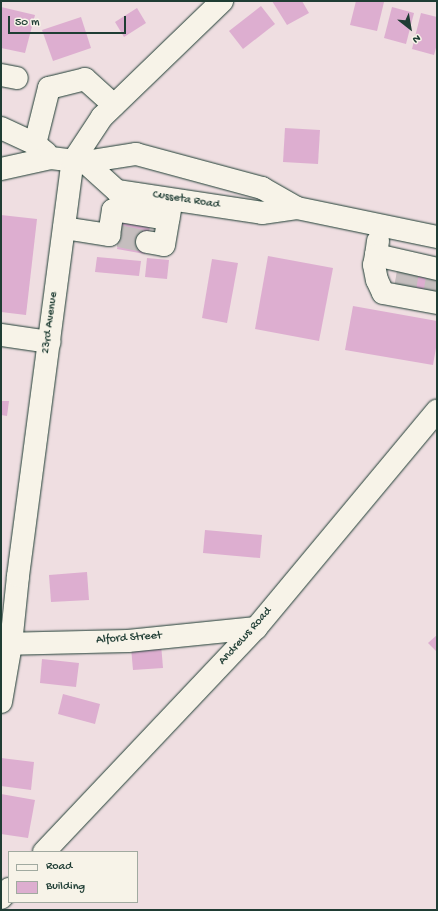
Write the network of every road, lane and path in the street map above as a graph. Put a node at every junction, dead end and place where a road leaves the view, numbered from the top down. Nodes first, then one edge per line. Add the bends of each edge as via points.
1 (222, 1) edge
2 (114, 105) junction
3 (1, 128) edge
4 (35, 144) junction
5 (51, 158) junction
6 (79, 162) junction
7 (1, 169) edge
8 (297, 208) junction
9 (160, 224) junction
10 (380, 225) junction
11 (64, 228) junction
12 (437, 237) edge
13 (376, 255) junction
14 (437, 269) edge
15 (406, 280) junction
16 (435, 300) edge
17 (1, 335) edge
18 (49, 342) junction
19 (435, 418) edge
20 (9, 574) edge
21 (256, 628) junction
22 (6, 644) edge
23 (1, 702) edge
24 (45, 851) edge
25 (8, 890) edge
26 (1, 898) edge

1 - 2 street, 23rd Avenue
2 - 4 street via 85,79 49,88
2 - 6 street, 23rd Avenue via 102,117
3 - 4 street
4 - 5 street
5 - 6 street, Cusseta Road
5 - 7 street, Cusseta Road
6 - 8 street, Cusseta Road via 136,154 262,188
6 - 9 street, Cusseta Road
6 - 11 street, 23rd Avenue
8 - 9 street, Cusseta Road
8 - 10 street, Cusseta Road
9 - 11 street via 113,210 115,229
10 - 12 street, Cusseta Road
10 - 13 street
11 - 18 street, 23rd Avenue
13 - 15 street
13 - 15 street via 376,280 383,293
14 - 15 street
15 - 16 street
17 - 18 street
18 - 20 street, 23rd Avenue
19 - 21 street, Andrews Road
20 - 22 street, 23rd Avenue
21 - 22 street, Alford Street via 128,641
21 - 24 street, Andrews Road
22 - 23 street, 23rd Avenue
25 - 26 street

